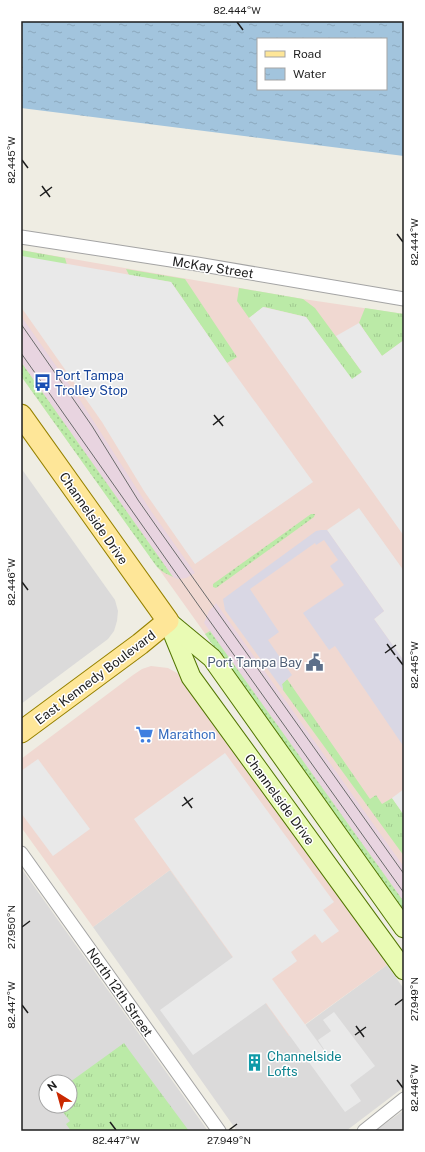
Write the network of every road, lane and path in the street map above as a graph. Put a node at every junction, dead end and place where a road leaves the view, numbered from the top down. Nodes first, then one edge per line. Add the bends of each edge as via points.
1 (21, 237) edge
2 (404, 299) edge
3 (23, 421) edge
4 (168, 621) junction
5 (21, 732) edge
6 (21, 853) edge
7 (404, 928) edge
8 (404, 970) edge
9 (404, 1099) edge
10 (219, 1131) edge
11 (364, 1131) edge

1 - 2 street, McKay Street
3 - 4 main road, Channelside Drive
4 - 5 main road, East Kennedy Boulevard
4 - 7 main road, Channelside Drive via 212,658
4 - 8 main road, Channelside Drive via 191,676
6 - 10 street, North 12th Street
9 - 11 street

